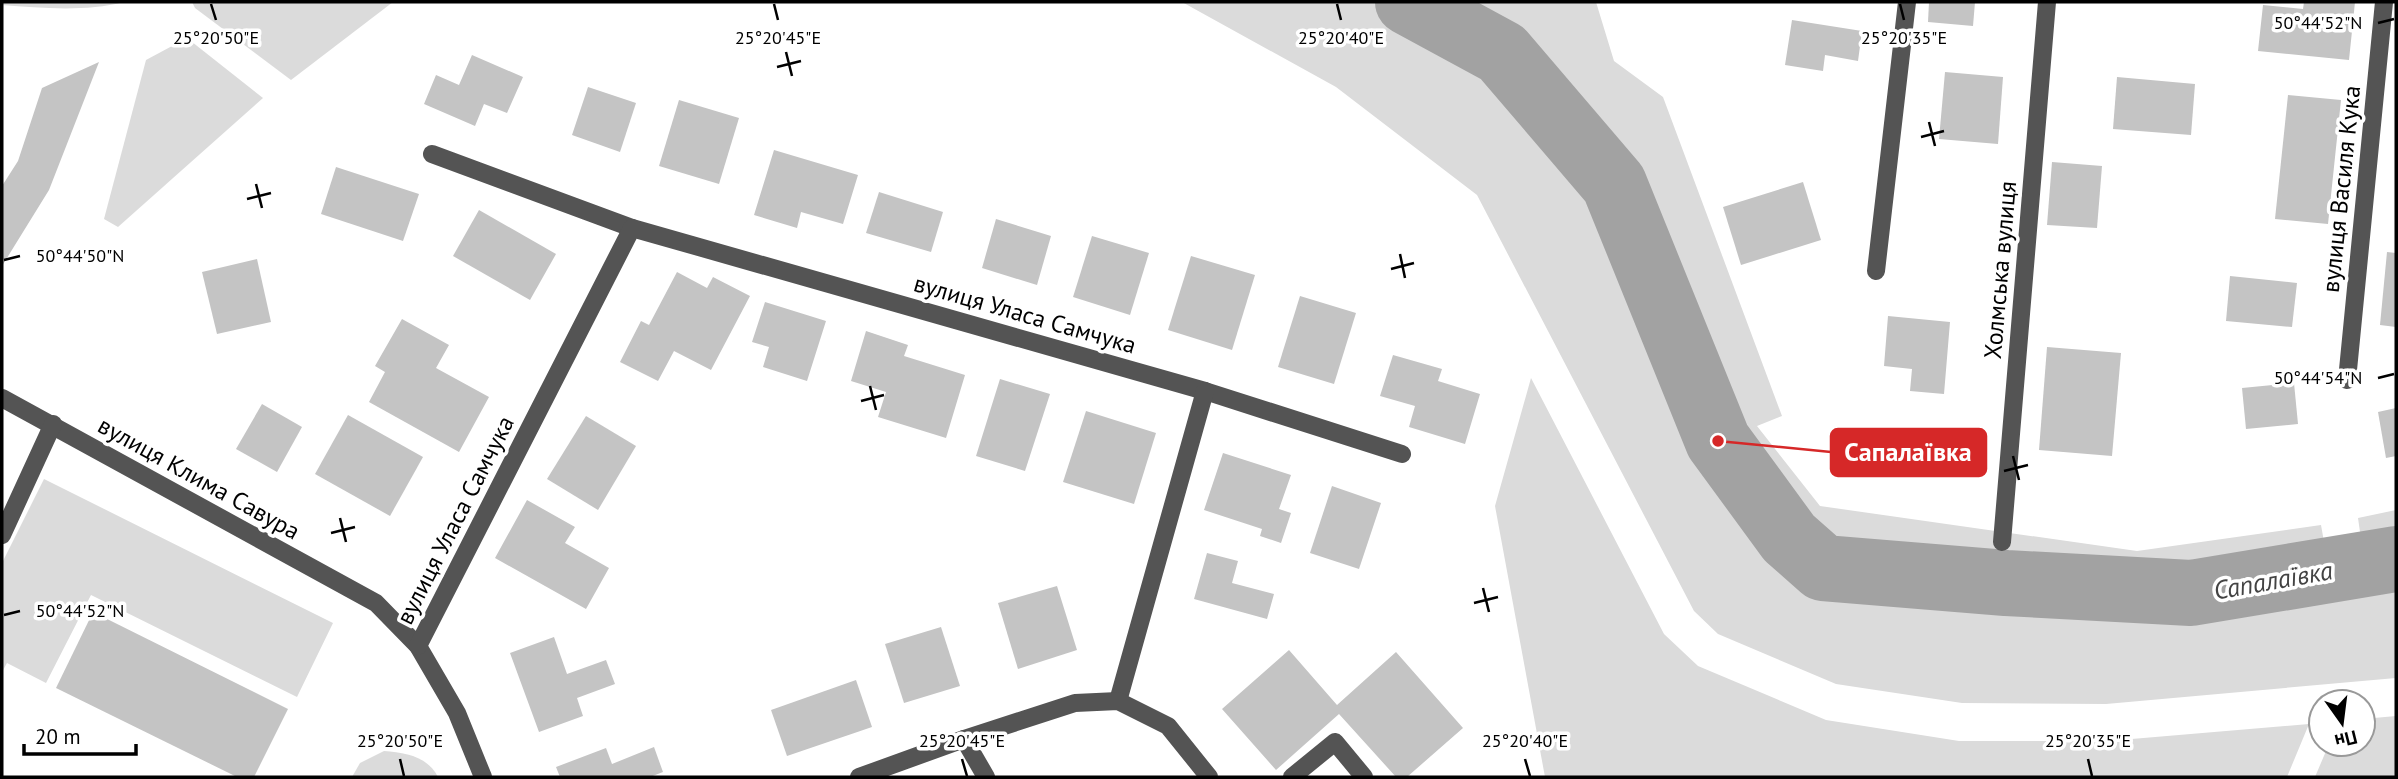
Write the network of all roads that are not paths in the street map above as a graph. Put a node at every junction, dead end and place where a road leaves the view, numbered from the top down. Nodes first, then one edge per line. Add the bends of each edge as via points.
1 (1907, 2) edge
2 (2047, 2) edge
3 (2384, 2) edge
4 (432, 153) dead end
5 (632, 228) junction
6 (1876, 271) dead end
7 (2347, 380) dead end
8 (1205, 391) junction
9 (2, 398) edge
10 (53, 424) junction
11 (1402, 454) dead end
12 (2, 535) edge
13 (2002, 542) dead end
14 (418, 646) junction
15 (1118, 701) junction
16 (964, 739) junction
17 (483, 777) edge
18 (859, 777) edge
19 (986, 777) edge
20 (1209, 777) edge
21 (1292, 777) edge
22 (1364, 777) edge

1 - 6 street
2 - 13 street, Холмська вулиця
3 - 7 street, вулиця Василя Кука
4 - 5 street, вулиця Уласа Самчука
5 - 8 street, вулиця Уласа Самчука
5 - 14 street, вулиця Уласа Самчука
8 - 11 street, вулиця Уласа Самчука
8 - 15 street
9 - 10 street, вулиця Клима Савура
10 - 12 street
10 - 14 street, вулиця Клима Савура via 376,603
14 - 17 street, вулиця Клима Савура via 457,713
15 - 16 street via 1075,703
15 - 20 street via 1168,726
16 - 18 street
16 - 19 street
21 - 22 street via 1335,742

